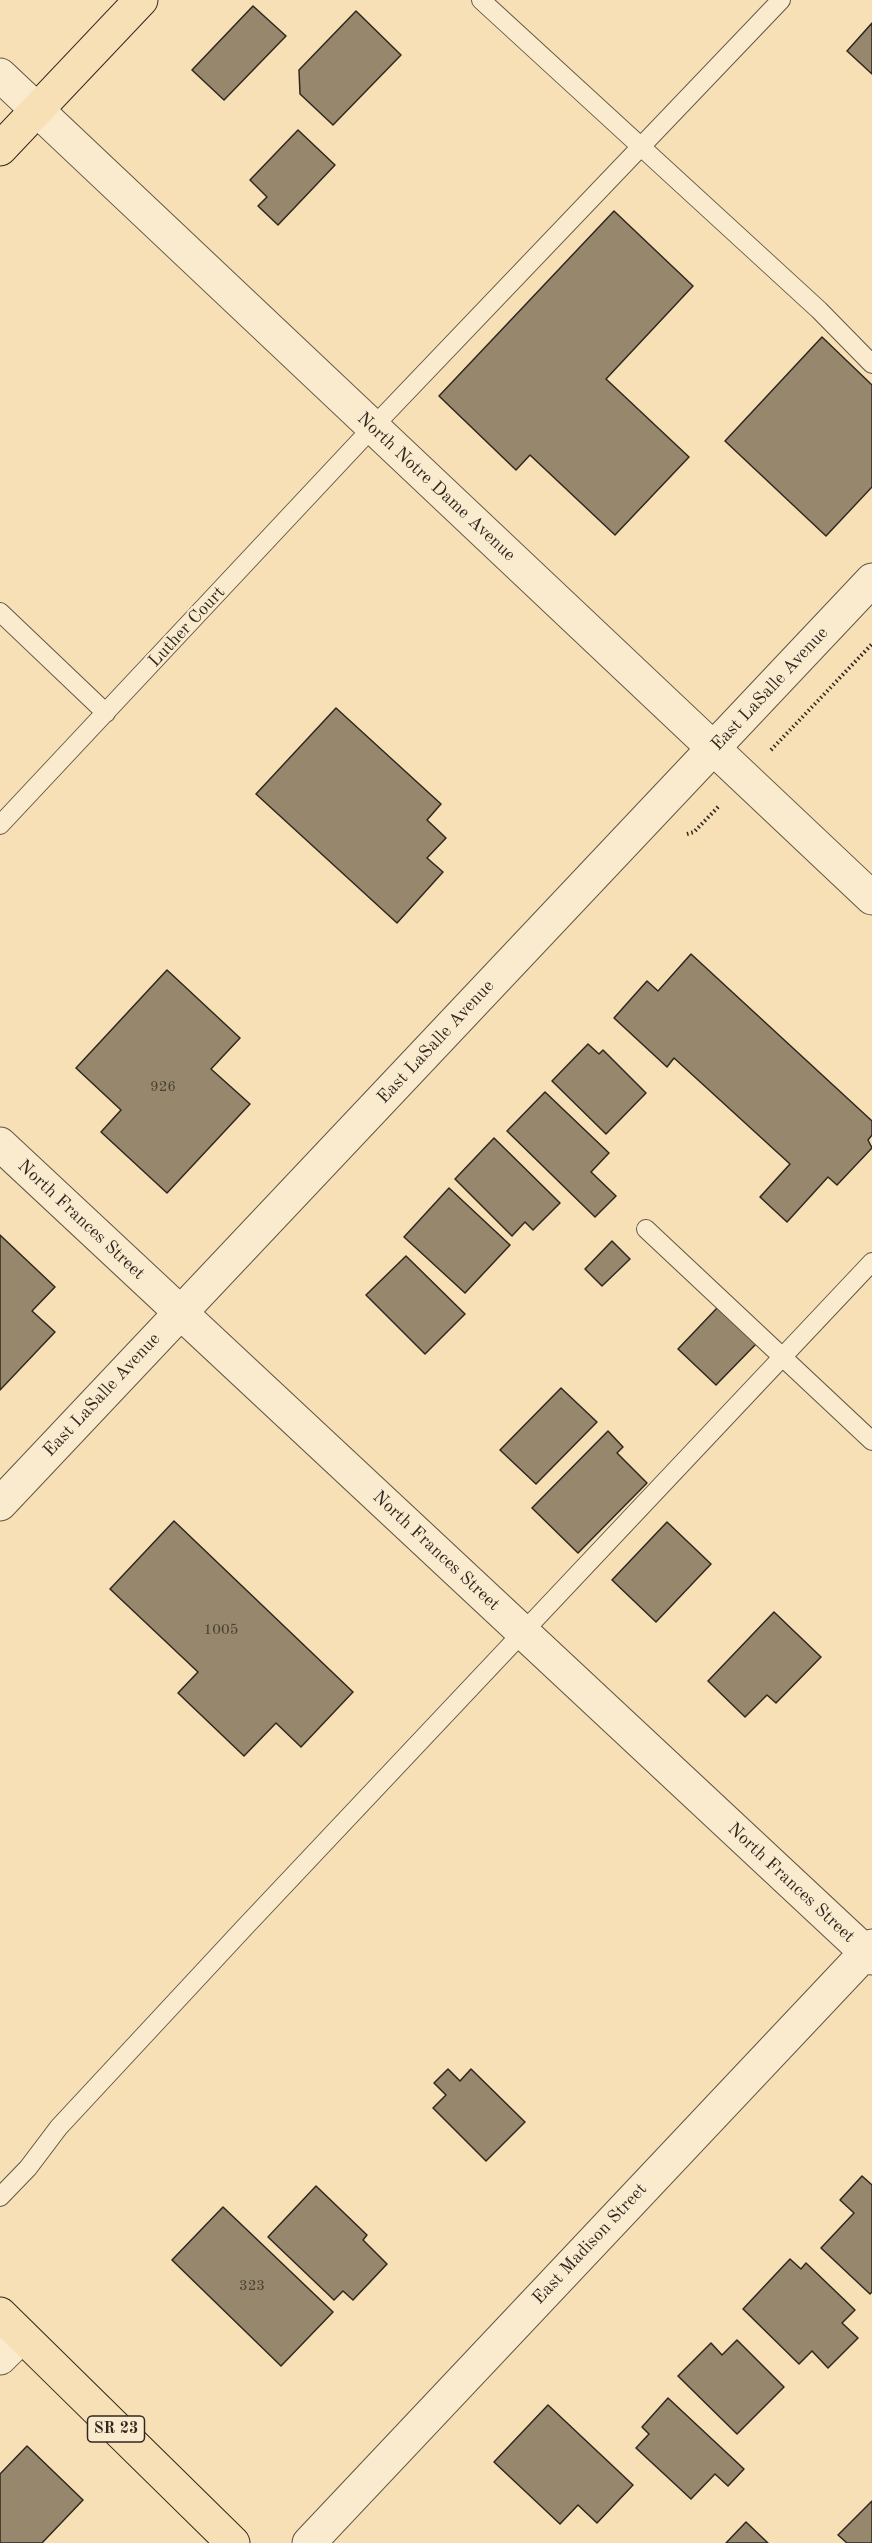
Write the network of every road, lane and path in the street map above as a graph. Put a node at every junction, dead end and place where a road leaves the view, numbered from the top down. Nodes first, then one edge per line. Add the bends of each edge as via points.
1 (141, 0) edge
2 (481, 0) edge
3 (781, 0) edge
4 (0, 75) edge
5 (37, 110) junction
6 (642, 147) junction
7 (0, 150) edge
8 (872, 364) edge
9 (373, 427) junction
10 (872, 580) edge
11 (0, 612) edge
12 (872, 644) edge
13 (106, 713) junction
14 (784, 737) dead end
15 (713, 749) junction
16 (0, 825) edge
17 (872, 898) edge
18 (0, 1144) edge
19 (646, 1229) dead end
20 (872, 1262) edge
21 (180, 1312) junction
22 (783, 1357) junction
23 (872, 1441) edge
24 (0, 1504) edge
25 (524, 1633) junction
26 (870, 1952) edge
27 (0, 2197) edge
28 (7, 2336) edge
29 (233, 2543) edge
30 (309, 2543) edge

1 - 5 main road
2 - 6 lane
3 - 6 lane, Luther Court
4 - 5 street, North Notre Dame Avenue
5 - 7 main road
5 - 9 street, North Notre Dame Avenue
6 - 8 lane
6 - 9 lane, Luther Court
9 - 13 lane, Luther Court
9 - 15 street, North Notre Dame Avenue
10 - 15 street, East LaSalle Avenue
11 - 13 lane
12 - 14 path
13 - 16 lane, Luther Court
15 - 17 street, North Notre Dame Avenue
15 - 21 street, East LaSalle Avenue
18 - 21 street, North Frances Street
19 - 22 lane
20 - 22 lane
21 - 24 street, East LaSalle Avenue
21 - 25 street, North Frances Street
22 - 23 lane
22 - 25 lane
25 - 26 street, North Frances Street
25 - 27 lane via 228,1945 59,2127
26 - 30 street, East Madison Street
28 - 29 main road, SR 23

